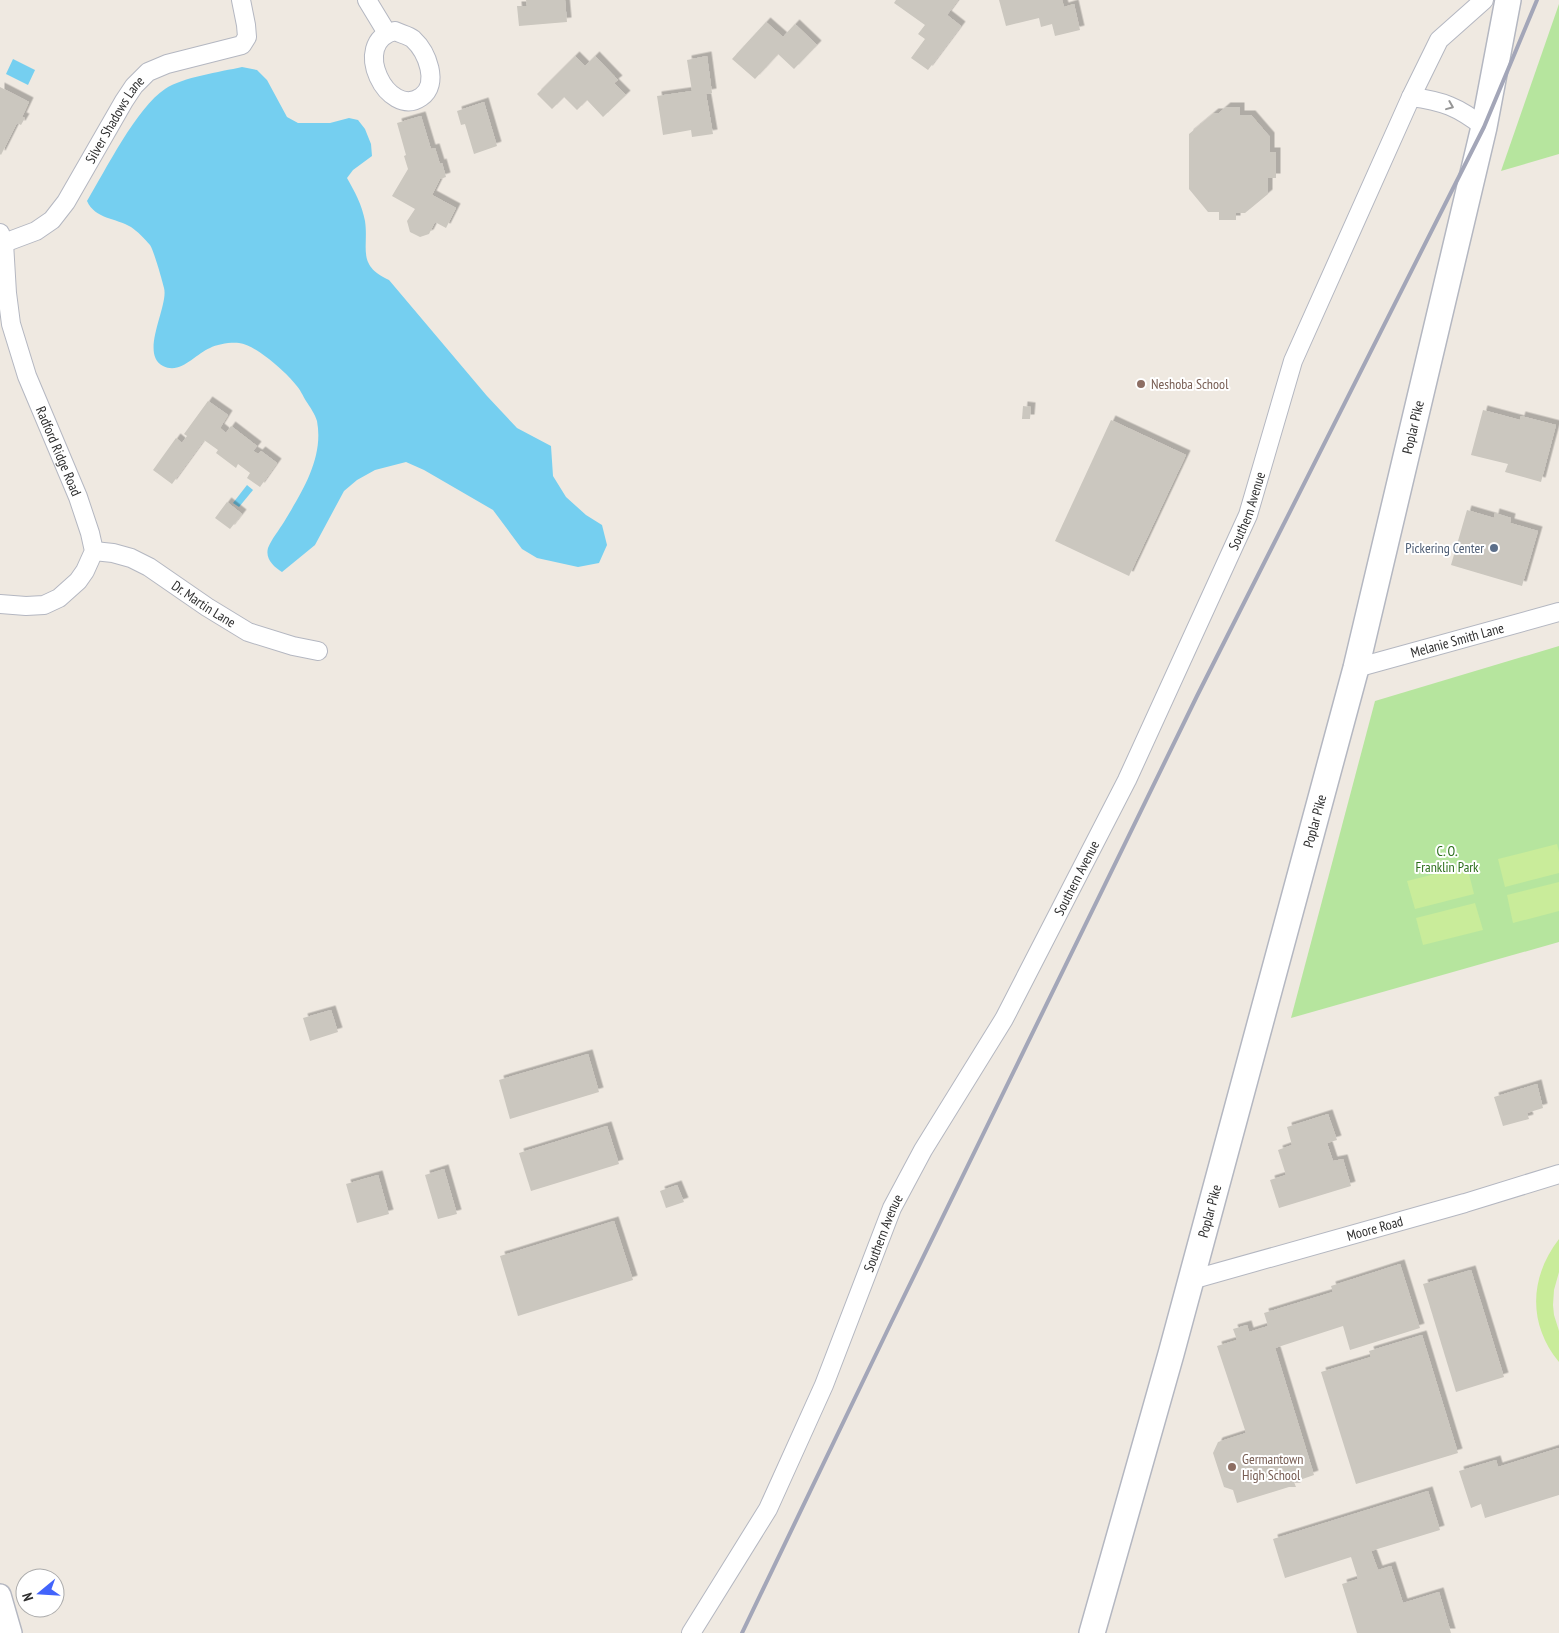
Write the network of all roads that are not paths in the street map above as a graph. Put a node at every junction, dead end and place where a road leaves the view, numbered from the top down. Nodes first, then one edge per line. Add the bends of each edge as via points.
1 (241, 0) edge
2 (366, 0) edge
3 (1484, 0) edge
4 (1508, 0) edge
5 (387, 33) dead end
6 (1411, 97) junction
7 (1484, 126) junction
8 (2, 238) edge
9 (94, 551) junction
10 (0, 604) edge
11 (1559, 612) edge
12 (318, 651) dead end
13 (1356, 668) junction
14 (1559, 1174) edge
15 (1191, 1280) junction
16 (0, 1595) edge
17 (11, 1633) edge
18 (691, 1633) edge
19 (1092, 1633) edge

1 - 8 street, Silver Shadows Lane via 246,25 246,38 242,45 148,72 124,101 66,202 52,220 36,231
2 - 5 street
3 - 6 street, Southern Avenue via 1439,40
4 - 7 main road, Poplar Pike
6 -> 7 street via 1435,100 1454,107
6 - 18 street, Southern Avenue via 1293,361 1248,515 1127,780 1004,1019 923,1150 892,1208 824,1385 768,1510
7 - 13 main road, Poplar Pike
8 - 9 street, Radford Ridge Road via 11,324 27,376 78,497
9 - 10 street via 78,581 59,598 44,605
9 - 12 street, Dr. Martin Lane via 132,558 248,632
11 - 13 street, Melanie Smith Lane
13 - 15 main road, Poplar Pike
14 - 15 street, Moore Road
15 - 19 main road, Poplar Pike
16 - 17 street

